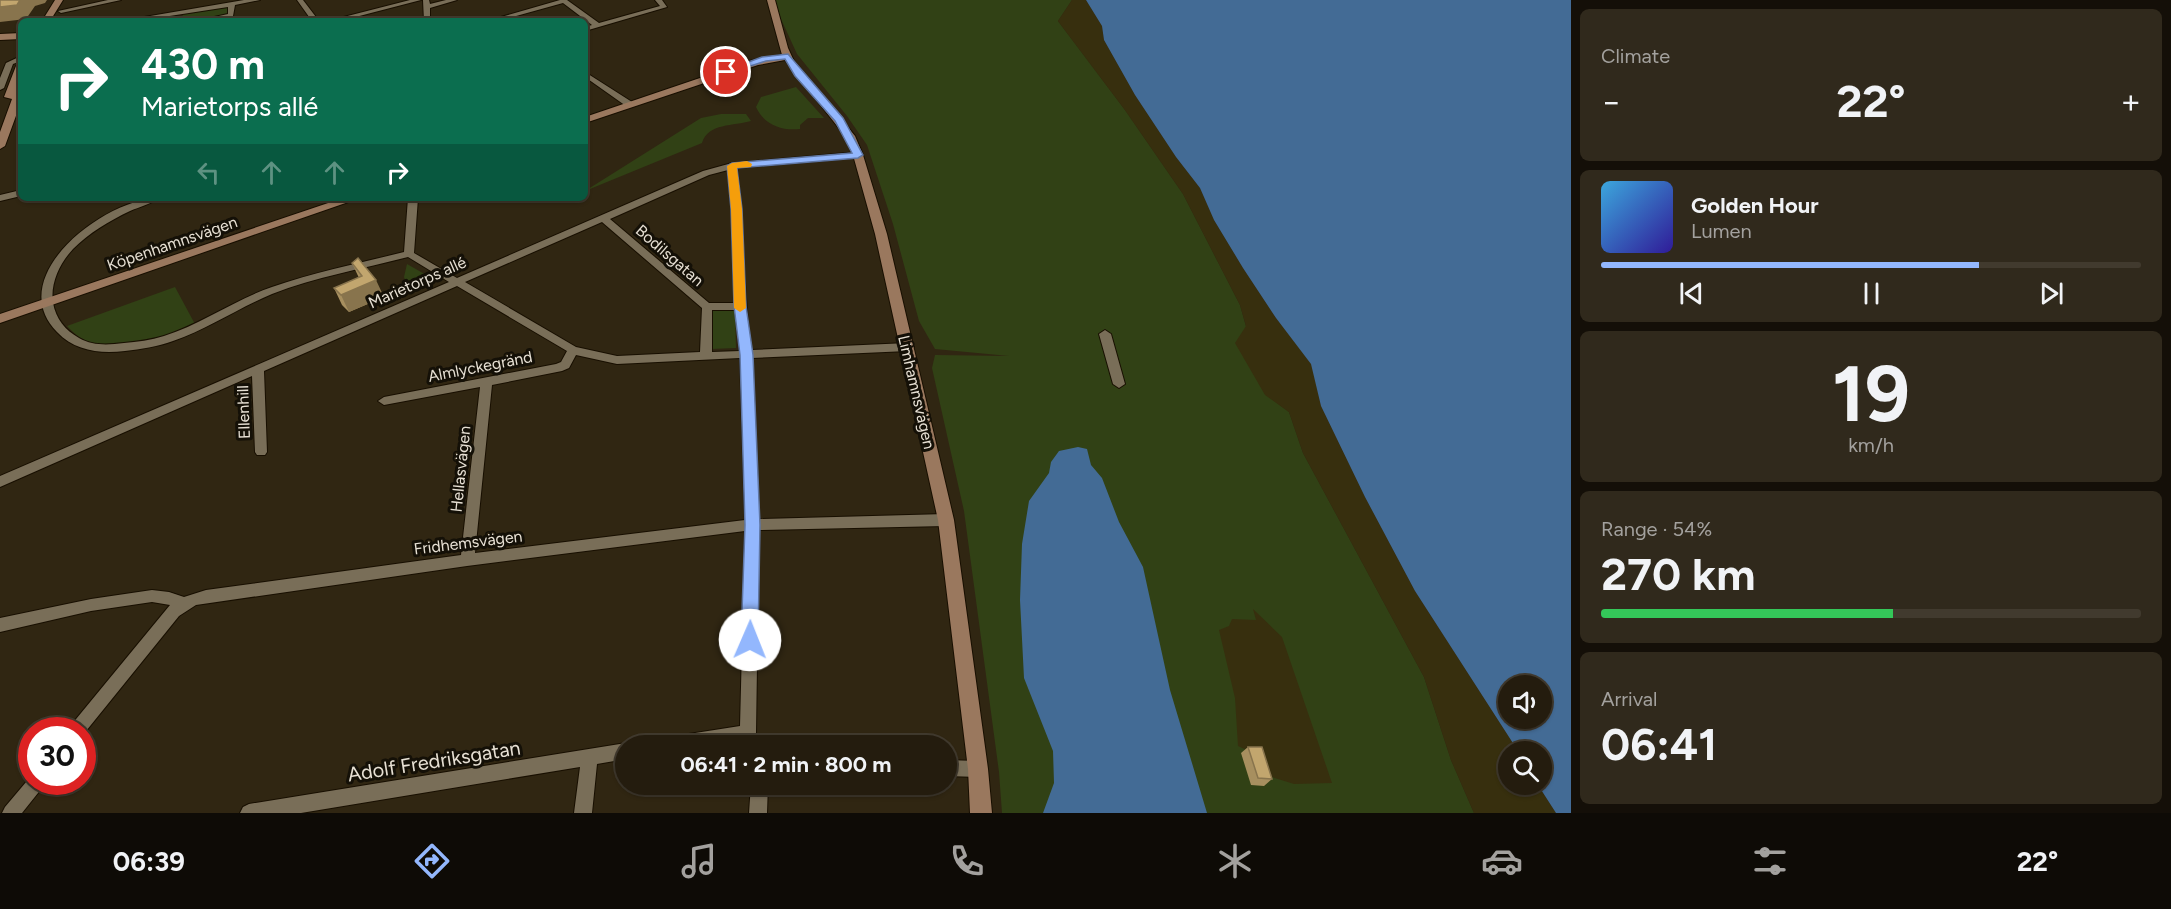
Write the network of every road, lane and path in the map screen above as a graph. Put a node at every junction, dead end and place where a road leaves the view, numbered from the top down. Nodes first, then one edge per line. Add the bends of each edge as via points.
1 (59, 0) edge
2 (67, 0) edge
3 (118, 0) edge
4 (257, 0) edge
5 (300, 0) edge
6 (418, 0) edge
7 (454, 0) edge
8 (564, 0) edge
9 (658, 0) edge
10 (771, 0) edge
11 (426, 3) edge
12 (232, 4) junction
13 (61, 11) junction
14 (179, 17) edge
15 (48, 18) edge
16 (58, 18) edge
17 (215, 18) edge
18 (314, 18) edge
19 (343, 18) edge
20 (427, 18) edge
21 (501, 18) edge
22 (588, 18) edge
23 (588, 18) edge
24 (597, 25) junction
25 (588, 28) edge
26 (18, 36) edge
27 (0, 38) edge
28 (788, 57) junction
29 (18, 59) edge
30 (18, 74) edge
31 (588, 76) edge
32 (0, 88) edge
33 (18, 99) edge
34 (629, 104) junction
35 (0, 119) edge
36 (588, 119) edge
37 (0, 146) edge
38 (858, 155) junction
39 (732, 166) junction
40 (18, 194) edge
41 (0, 198) edge
42 (147, 201) edge
43 (345, 201) edge
44 (413, 201) edge
45 (603, 218) junction
46 (409, 254) junction
47 (457, 281) junction
48 (47, 303) junction
49 (740, 306) junction
50 (707, 307) junction
51 (0, 319) edge
52 (1105, 334) dead end
53 (908, 347) junction
54 (573, 350) junction
55 (746, 355) junction
56 (706, 356) junction
57 (258, 370) junction
58 (486, 382) junction
59 (1119, 384) dead end
60 (384, 401) dead end
61 (261, 452) dead end
62 (0, 482) edge
63 (946, 520) junction
64 (752, 525) junction
65 (467, 560) junction
66 (183, 604) junction
67 (0, 625) edge
68 (88, 717) edge
69 (751, 735) edge
70 (615, 753) edge
71 (590, 757) junction
72 (957, 768) edge
73 (978, 769) junction
74 (26, 795) edge
75 (759, 795) edge
76 (11, 813) edge
77 (249, 813) edge
78 (583, 813) edge
79 (758, 813) edge
80 (981, 813) edge

1 - 15 main road
2 - 13 main road
3 - 13 street
4 - 12 street
5 - 18 street
6 - 19 street
7 - 11 street
8 - 21 street
8 - 22 street
9 - 24 street via 664,7
10 - 28 main road, Limhamnsvägen
11 - 20 street
12 - 14 street
12 - 17 street via 231,15
13 - 16 main road
23 - 24 street
24 - 25 street
26 - 27 main road
28 - 34 main road via 756,62
28 - 38 main road, Limhamnsvägen via 839,120
29 - 32 street via 10,63
30 - 35 main road
31 - 34 street
33 - 37 main road
34 - 36 main road
38 - 39 street, Marietorps allé
38 - 53 main road, Limhamnsvägen
39 - 45 street, Marietorps allé via 706,172
39 - 49 street
40 - 41 street
42 - 48 street via 106,220 64,254 52,269
43 - 48 main road, Köpenhamnsvägen
44 - 46 street
45 - 47 street, Marietorps allé
45 - 50 street, Bodilsgatan
46 - 47 street
46 - 48 street via 268,292 204,324 149,344 98,348 77,342 55,325
47 - 54 street
47 - 57 street, Marietorps allé
48 - 51 main road, Köpenhamnsvägen
49 - 50 street
49 - 55 street
50 - 56 street, Bodilsgatan
52 - 59 street
53 - 55 street
53 - 63 main road, Limhamnsvägen
54 - 56 street via 617,360
54 - 58 street, Almlyckegränd via 565,365 558,368
55 - 56 street
55 - 64 street
57 - 61 street, Ellenhill
57 - 62 street, Marietorps allé
58 - 60 street, Almlyckegränd
58 - 65 street, Hellasvägen
63 - 64 street, Fridhemsvägen
63 - 73 main road, Limhamnsvägen
64 - 65 street, Fridhemsvägen
64 - 69 street
65 - 66 street, Fridhemsvägen via 206,596
66 - 67 street via 169,597 152,596
66 - 68 street
70 - 71 street, Adolf Fredriksgatan
71 - 77 street, Adolf Fredriksgatan
71 - 78 street
72 - 73 street
73 - 80 main road, Limhamnsvägen
74 - 76 street
75 - 79 street

